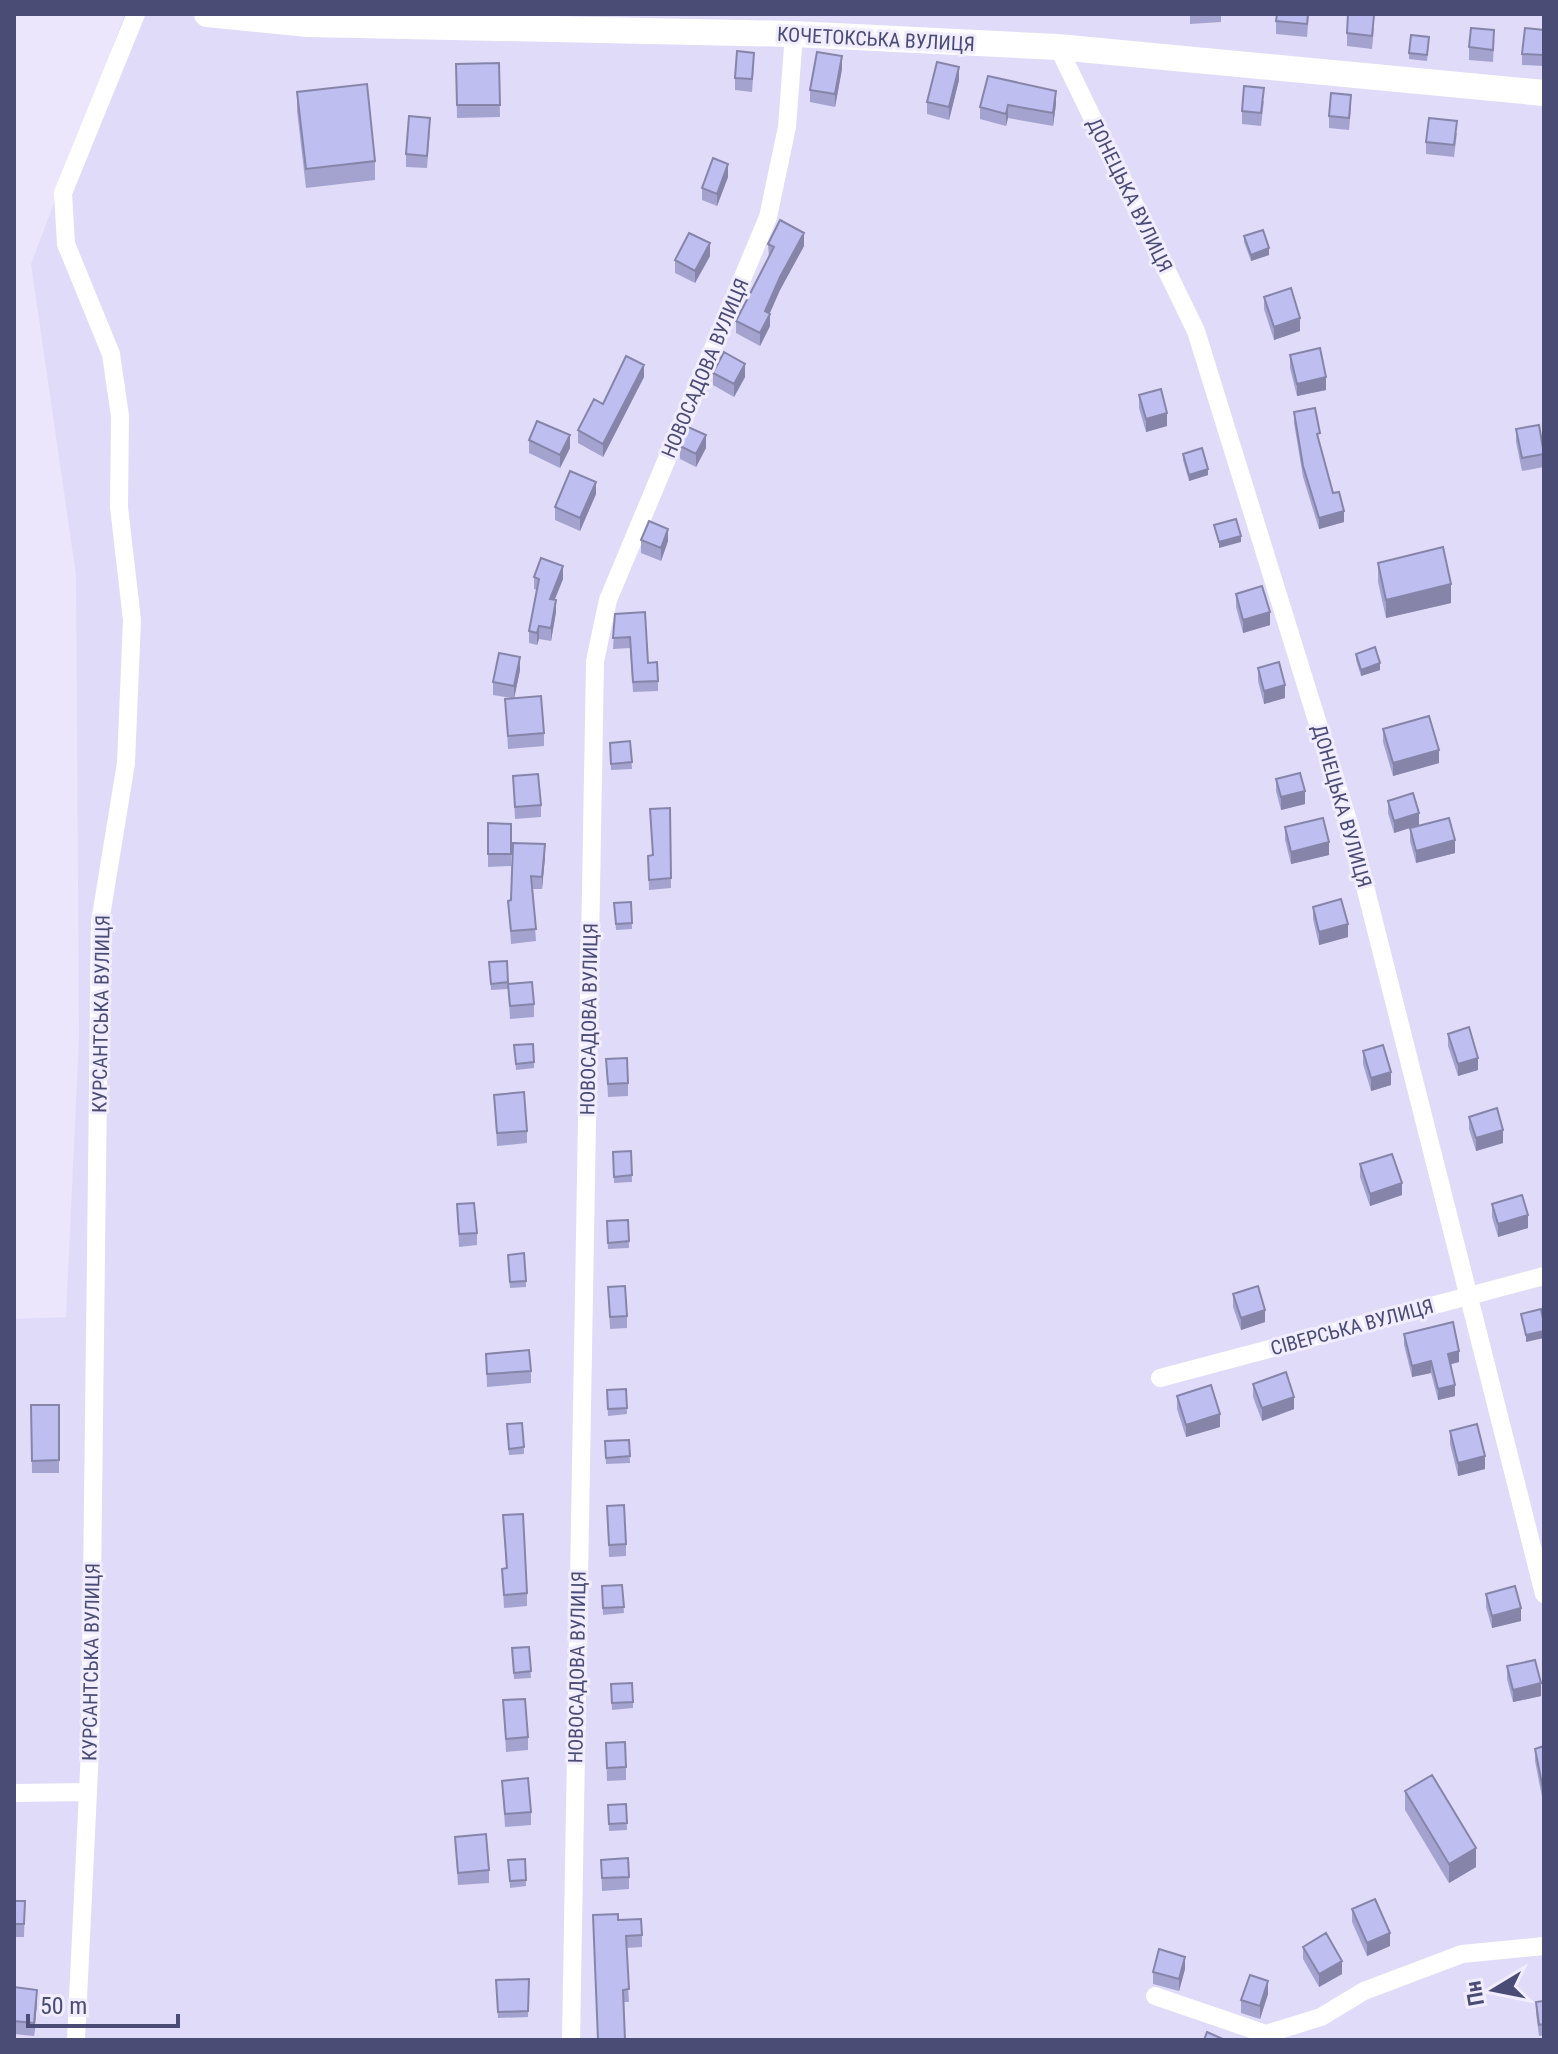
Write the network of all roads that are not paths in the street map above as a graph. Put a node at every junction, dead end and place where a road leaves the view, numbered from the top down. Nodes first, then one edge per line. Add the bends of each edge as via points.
1 (136, 14) edge
2 (207, 14) edge
3 (794, 34) junction
4 (1058, 47) junction
5 (1544, 93) edge
6 (1544, 1276) edge
7 (1467, 1297) junction
8 (1160, 1378) dead end
9 (1544, 1594) edge
10 (88, 1792) junction
11 (14, 1793) edge
12 (1544, 1946) edge
13 (1155, 1996) dead end
14 (76, 2040) edge
15 (571, 2040) edge

1 - 10 street, КУРСАНТСЬКА ВУЛИЦЯ via 63,193 66,244 111,354 120,416 119,507 132,620 126,763 100,922
2 - 3 main road, КОЧЕТОКСЬКА ВУЛИЦЯ via 323,24
3 - 4 main road, КОЧЕТОКСЬКА ВУЛИЦЯ
3 - 15 street, НОВОСАДОВА ВУЛИЦЯ via 787,127 768,217 608,600 595,661
4 - 5 main road, КОЧЕТОКСЬКА ВУЛИЦЯ
4 - 7 street, ДОНЕЦЬКА ВУЛИЦЯ via 1196,331 1350,827
6 - 7 street, СІВЕРСЬКА ВУЛИЦЯ
7 - 8 street, СІВЕРСЬКА ВУЛИЦЯ
7 - 9 street, ДОНЕЦЬКА ВУЛИЦЯ
10 - 11 street
10 - 14 street, КУРСАНТСЬКА ВУЛИЦЯ
12 - 13 street via 1462,1954 1364,1991 1321,2017 1266,2034

